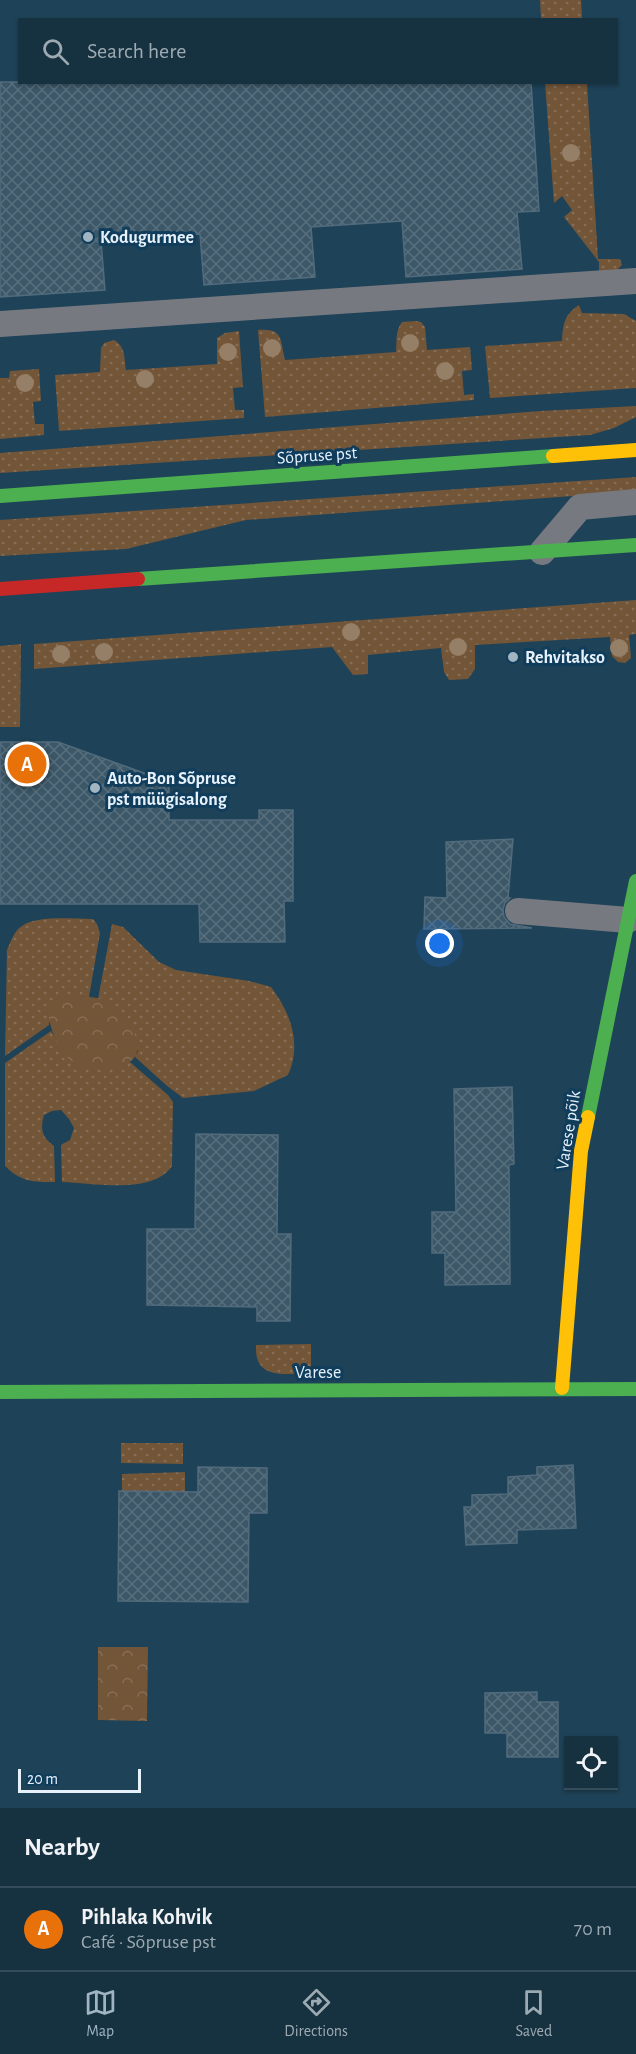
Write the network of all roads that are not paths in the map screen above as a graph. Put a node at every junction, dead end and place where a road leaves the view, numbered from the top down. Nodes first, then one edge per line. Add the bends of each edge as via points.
1 (636, 281) edge
2 (0, 324) edge
3 (636, 450) edge
4 (0, 496) edge
5 (636, 502) edge
6 (636, 545) edge
7 (542, 552) junction
8 (0, 589) edge
9 (636, 881) edge
10 (518, 911) dead end
11 (628, 920) junction
12 (562, 1388) junction
13 (636, 1389) edge
14 (0, 1392) edge

1 - 2 lane
3 - 4 main road, Sõpruse pst
5 - 7 lane via 580,507
6 - 7 main road
7 - 8 main road
9 - 11 main road, Varese põik
10 - 11 lane
11 - 12 main road, Varese põik via 580,1152
12 - 13 main road, Varese
12 - 14 main road, Varese

